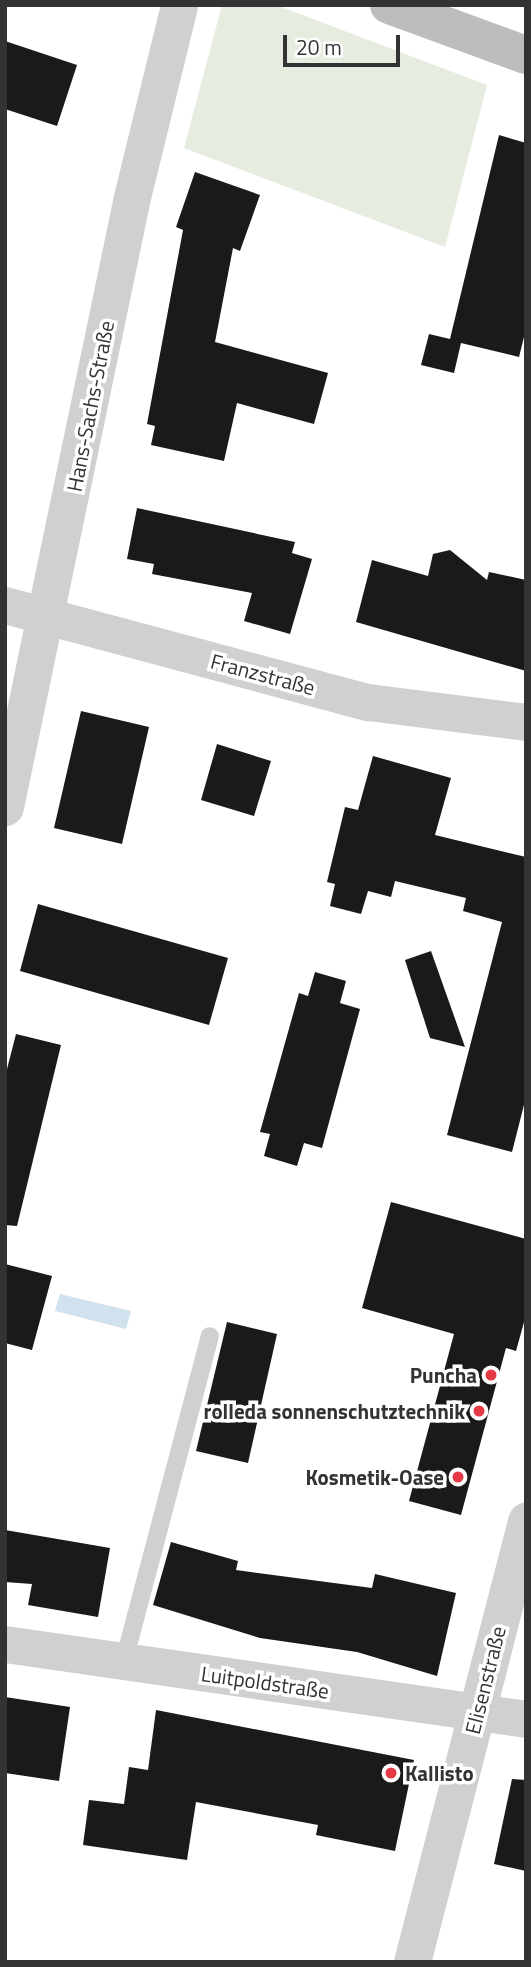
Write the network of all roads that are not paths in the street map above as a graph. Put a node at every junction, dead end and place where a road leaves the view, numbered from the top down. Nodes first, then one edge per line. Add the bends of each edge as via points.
1 (179, 5) edge
2 (389, 5) edge
3 (526, 55) edge
4 (5, 605) edge
5 (47, 617) junction
6 (526, 722) edge
7 (5, 807) edge
8 (210, 1336) dead end
9 (526, 1520) edge
10 (5, 1644) edge
11 (124, 1661) junction
12 (477, 1712) junction
13 (526, 1719) edge
14 (412, 1962) edge

1 - 5 street, Hans-Sachs-Straße via 132,197
2 - 3 street
4 - 5 street, Franzstraße
5 - 6 street, Franzstraße via 368,702
5 - 7 street, Hans-Sachs-Straße
8 - 11 lane
9 - 12 street, Elisenstraße
10 - 11 street, Luitpoldstraße
11 - 12 street, Luitpoldstraße
12 - 13 street, Luitpoldstraße
12 - 14 street, Elisenstraße

